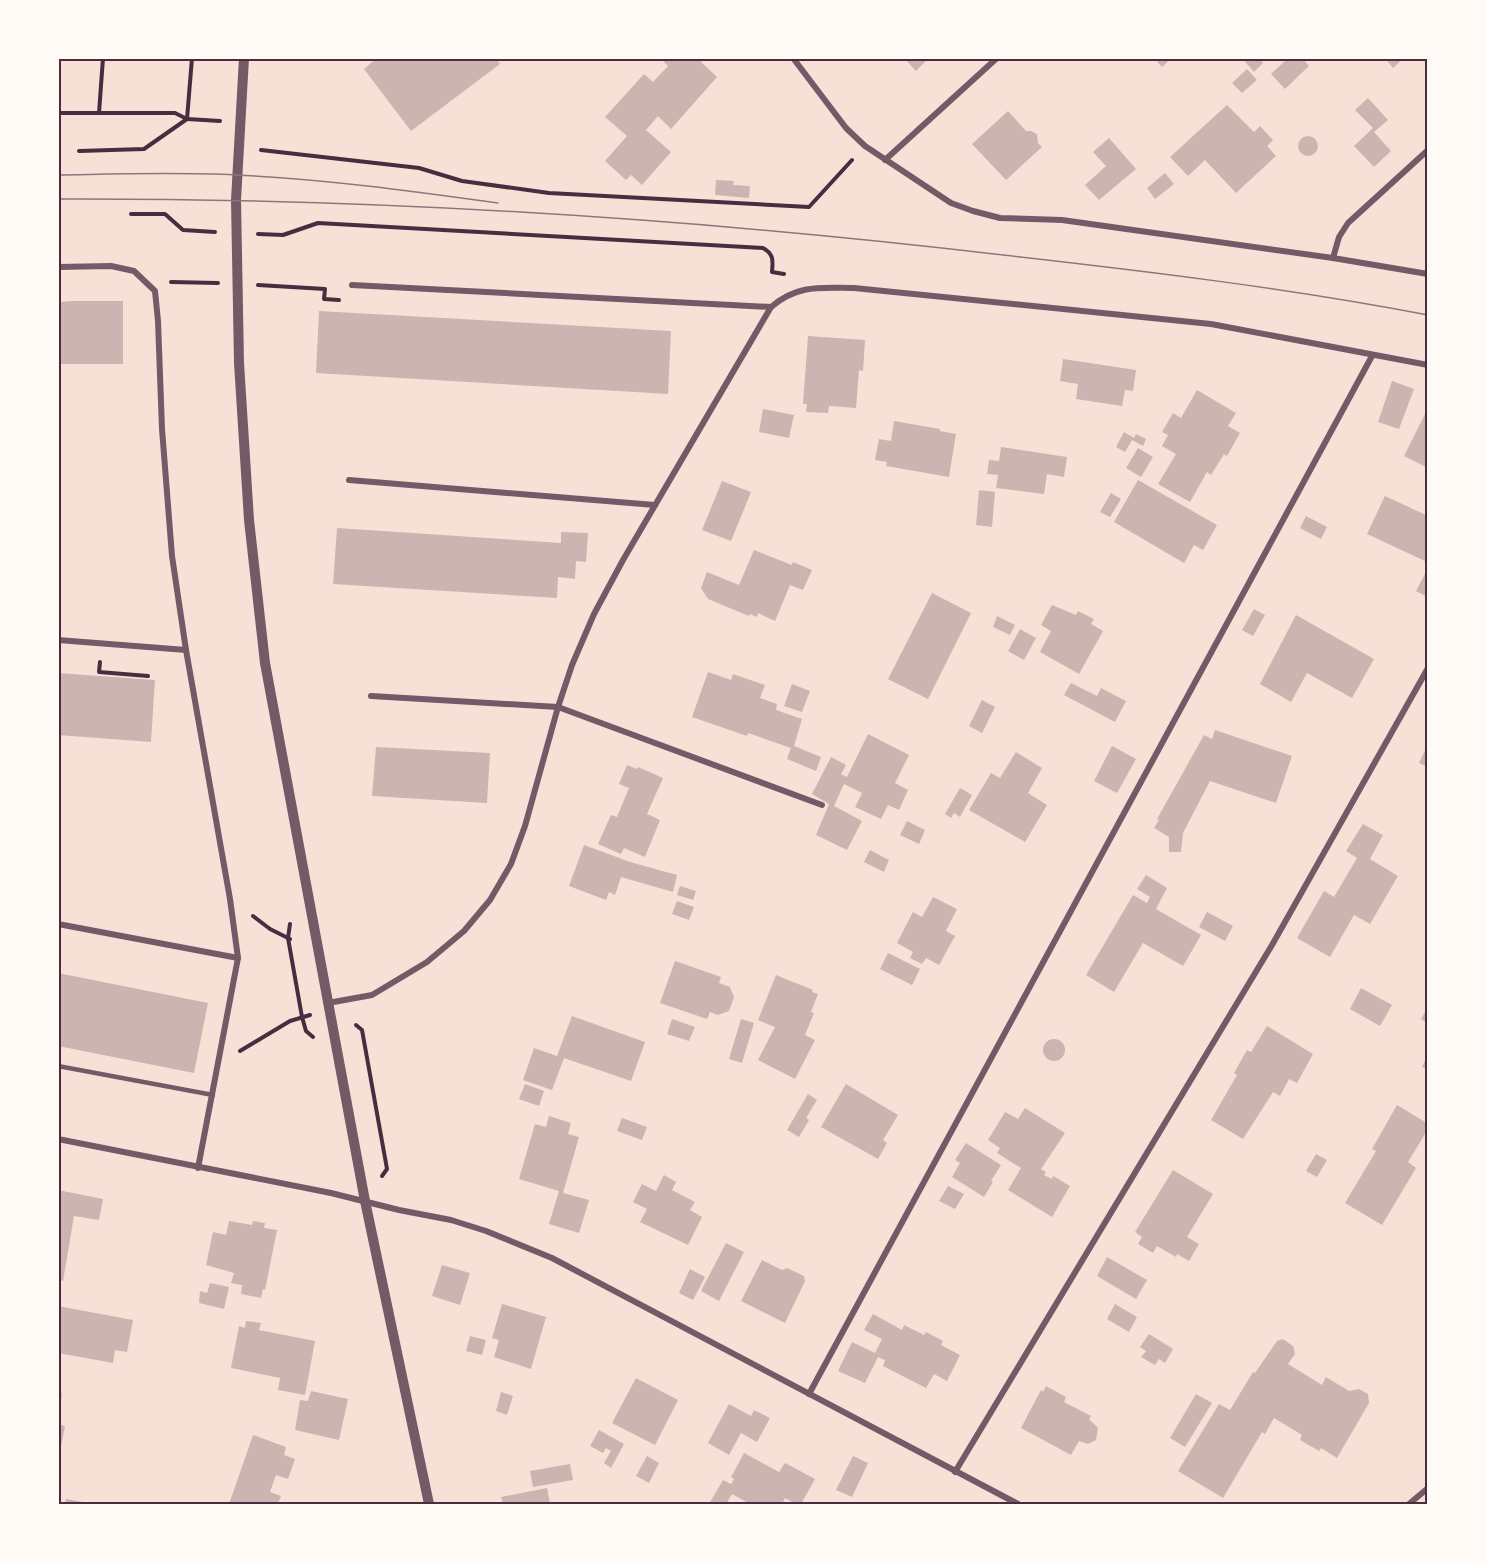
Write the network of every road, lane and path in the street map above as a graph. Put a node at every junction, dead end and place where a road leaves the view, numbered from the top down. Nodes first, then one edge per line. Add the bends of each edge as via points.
1 (103, 58) edge
2 (192, 58) edge
3 (244, 58) edge
4 (793, 58) edge
5 (997, 58) edge
6 (58, 113) edge
7 (99, 113) junction
8 (187, 119) junction
9 (240, 123) junction
10 (865, 146) junction
11 (238, 148) junction
12 (1428, 150) edge
13 (79, 151) dead end
14 (885, 160) junction
15 (131, 214) dead end
16 (236, 232) junction
17 (1333, 258) junction
18 (58, 267) edge
19 (1428, 274) edge
20 (237, 285) junction
21 (352, 285) joint
22 (804, 288) junction
23 (155, 291) junction
24 (771, 307) junction
25 (1372, 356) junction
26 (1428, 365) edge
27 (349, 480) dead end
28 (656, 505) junction
29 (58, 640) edge
30 (101, 643) junction
31 (186, 650) junction
32 (1428, 668) edge
33 (148, 676) dead end
34 (371, 696) dead end
35 (558, 707) junction
36 (822, 805) dead end
37 (230, 899) junction
38 (58, 924) edge
39 (296, 942) dead end
40 (238, 958) junction
41 (327, 1003) junction
42 (310, 1015) dead end
43 (222, 1049) junction
44 (58, 1066) edge
45 (213, 1095) junction
46 (58, 1139) edge
47 (198, 1168) junction
48 (365, 1201) junction
49 (809, 1394) junction
50 (955, 1472) junction
51 (1428, 1488) edge
52 (429, 1504) edge
53 (1018, 1504) edge
54 (1409, 1504) edge

1 - 7 path
2 - 8 path
3 - 9 street
4 - 10 street via 846,128
5 - 14 street
6 - 7 path
7 - 8 path via 175,113
8 - 9 path
8 - 13 path via 144,149
9 - 11 street
10 - 11 path via 809,207 549,193 462,181 419,168
10 - 14 street
11 - 16 street
12 - 17 street via 1348,223
14 - 17 street via 951,203 1000,218 1062,220
15 - 16 path via 165,214 183,230
16 - 20 street
16 - 22 path via 283,235 318,223 763,248 773,258 772,272 796,277
17 - 19 street
18 - 23 street via 111,266 134,271
20 - 21 path via 325,289 324,299 345,300
20 - 23 path via 171,282
20 - 41 street via 243,455 265,663
21 - 24 street
22 - 24 street via 784,296
22 - 25 street via 854,288 1211,324
23 - 31 street via 172,556
24 - 28 street
25 - 26 street
25 - 49 street
27 - 28 street
28 - 35 street via 594,614
29 - 30 street
30 - 31 street
30 - 33 path via 99,674
31 - 37 street
32 - 50 street via 1272,945
34 - 35 street
35 - 36 street
35 - 41 street via 525,826 511,864 490,900 464,931 427,962 372,995
37 - 39 path via 270,929
37 - 40 street
38 - 40 street
40 - 43 street
41 - 48 street
42 - 43 path via 290,1021 237,1052
43 - 45 street
44 - 45 lane
45 - 47 street
46 - 47 street
47 - 48 street
48 - 49 street via 460,1222 552,1258
48 - 52 street
49 - 50 street
50 - 53 street
51 - 54 street

